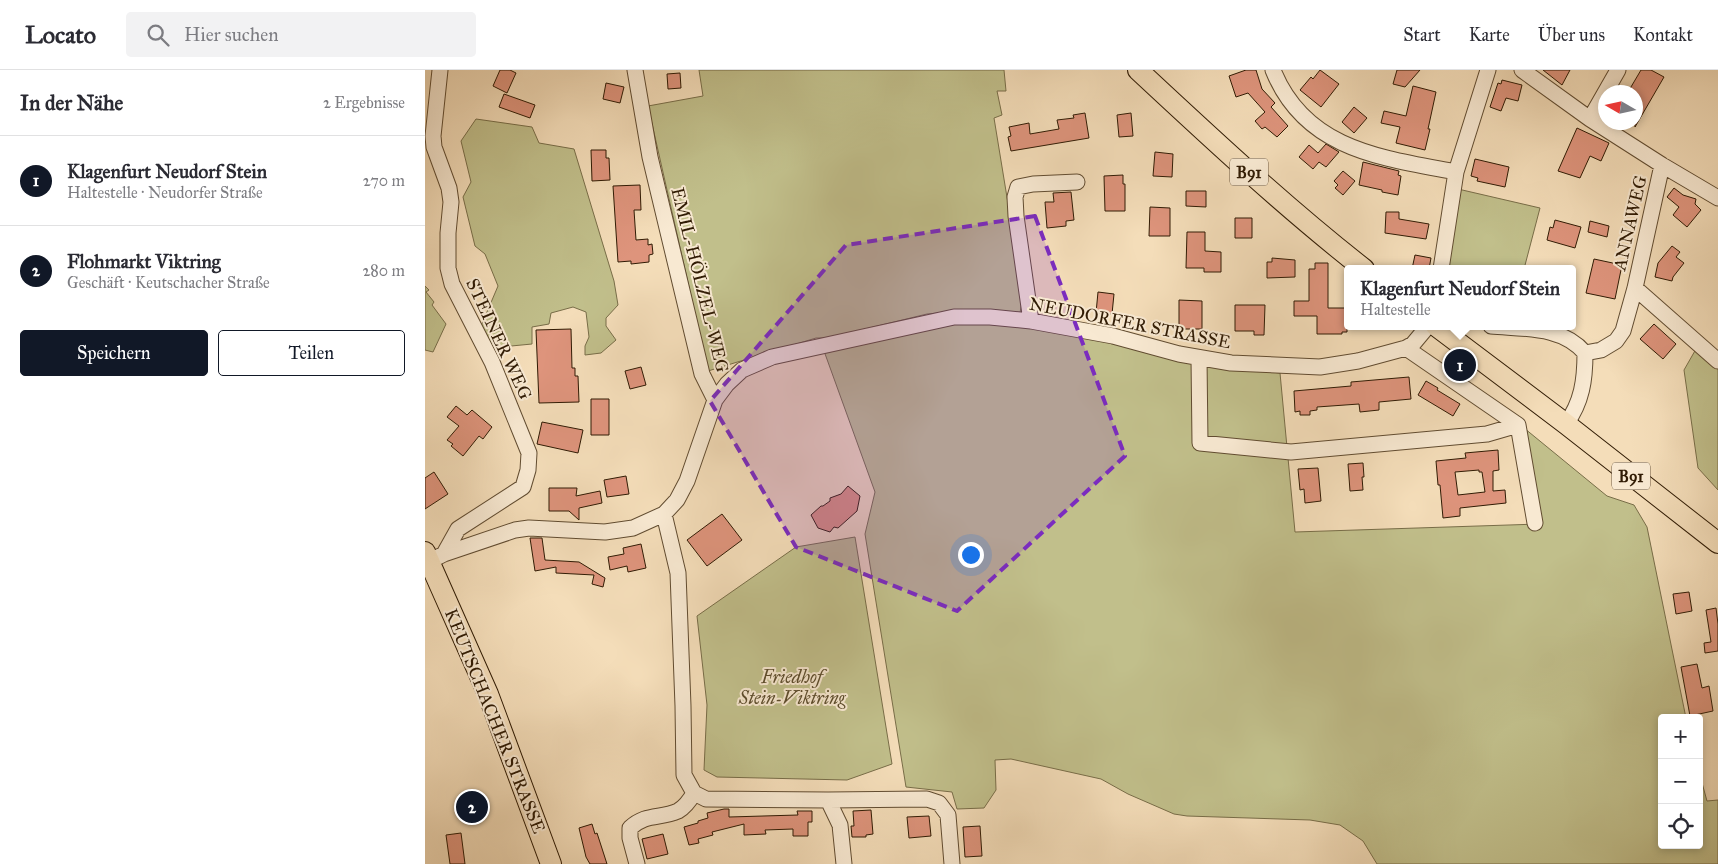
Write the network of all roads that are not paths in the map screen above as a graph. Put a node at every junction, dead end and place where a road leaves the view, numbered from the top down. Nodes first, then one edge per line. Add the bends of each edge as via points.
1 (440, 70) edge
2 (635, 70) edge
3 (1138, 70) edge
4 (1273, 70) edge
5 (1488, 70) edge
6 (1522, 70) edge
7 (1618, 70) edge
8 (1590, 119) junction
9 (1663, 165) junction
10 (1456, 172) junction
11 (1077, 182) dead end
12 (1718, 198) edge
13 (1359, 265) edge
14 (1442, 265) edge
15 (1635, 288) junction
16 (1031, 321) junction
17 (1425, 330) edge
18 (1441, 330) edge
19 (1529, 330) edge
20 (1405, 348) junction
21 (1585, 353) junction
22 (1199, 358) junction
23 (1718, 361) edge
24 (715, 400) junction
25 (1566, 424) junction
26 (1518, 425) junction
27 (664, 514) junction
28 (1535, 523) dead end
29 (1718, 543) edge
30 (433, 556) edge
31 (694, 793) junction
32 (828, 800) junction
33 (551, 864) edge
34 (637, 864) edge
35 (844, 864) edge
36 (952, 864) edge

1 - 30 street, STEINER WEG via 433,136 451,202 448,268 452,284 491,362 529,453 523,487 458,529
2 - 24 street, EMIL-HÖLZEL-WEG via 651,157 702,374
3 - 13 main road, B91 via 1306,222
4 - 10 street via 1297,112 1343,143 1385,159
5 - 10 street
6 - 8 street
7 - 8 street
8 - 9 street
9 - 12 street
9 - 15 street, ANNAWEG
10 - 14 street
11 - 16 street via 1033,184 1018,188 1016,192 1016,216
15 - 21 street, ANNAWEG via 1623,331 1616,341 1601,350
15 - 23 street, ANNAWEG
16 - 22 street, NEUDORFER STRASSE via 1113,336
16 - 24 street, NEUDORFER STRASSE via 954,317 772,357 742,370
17 - 20 street, NEUDORFER STRASSE
18 - 25 main road, B91
19 - 21 street via 1561,335 1576,343
20 - 22 street, NEUDORFER STRASSE via 1320,367 1231,363
20 - 26 street
21 - 25 street via 1581,396
22 - 26 street via 1200,443 1291,452 1487,434
24 - 27 street, EMIL-HÖLZEL-WEG via 687,481 677,500
25 - 29 main road, B91
26 - 28 street
27 - 30 street, EMIL-HÖLZEL-WEG via 633,528 605,532 515,530
27 - 31 street via 678,573 684,775
30 - 33 main road, KEUTSCHACHER STRASSE
31 - 32 street via 706,799
31 - 34 street via 679,811 638,820 630,828
32 - 35 street via 840,825
32 - 36 street via 927,798 939,803 949,815

